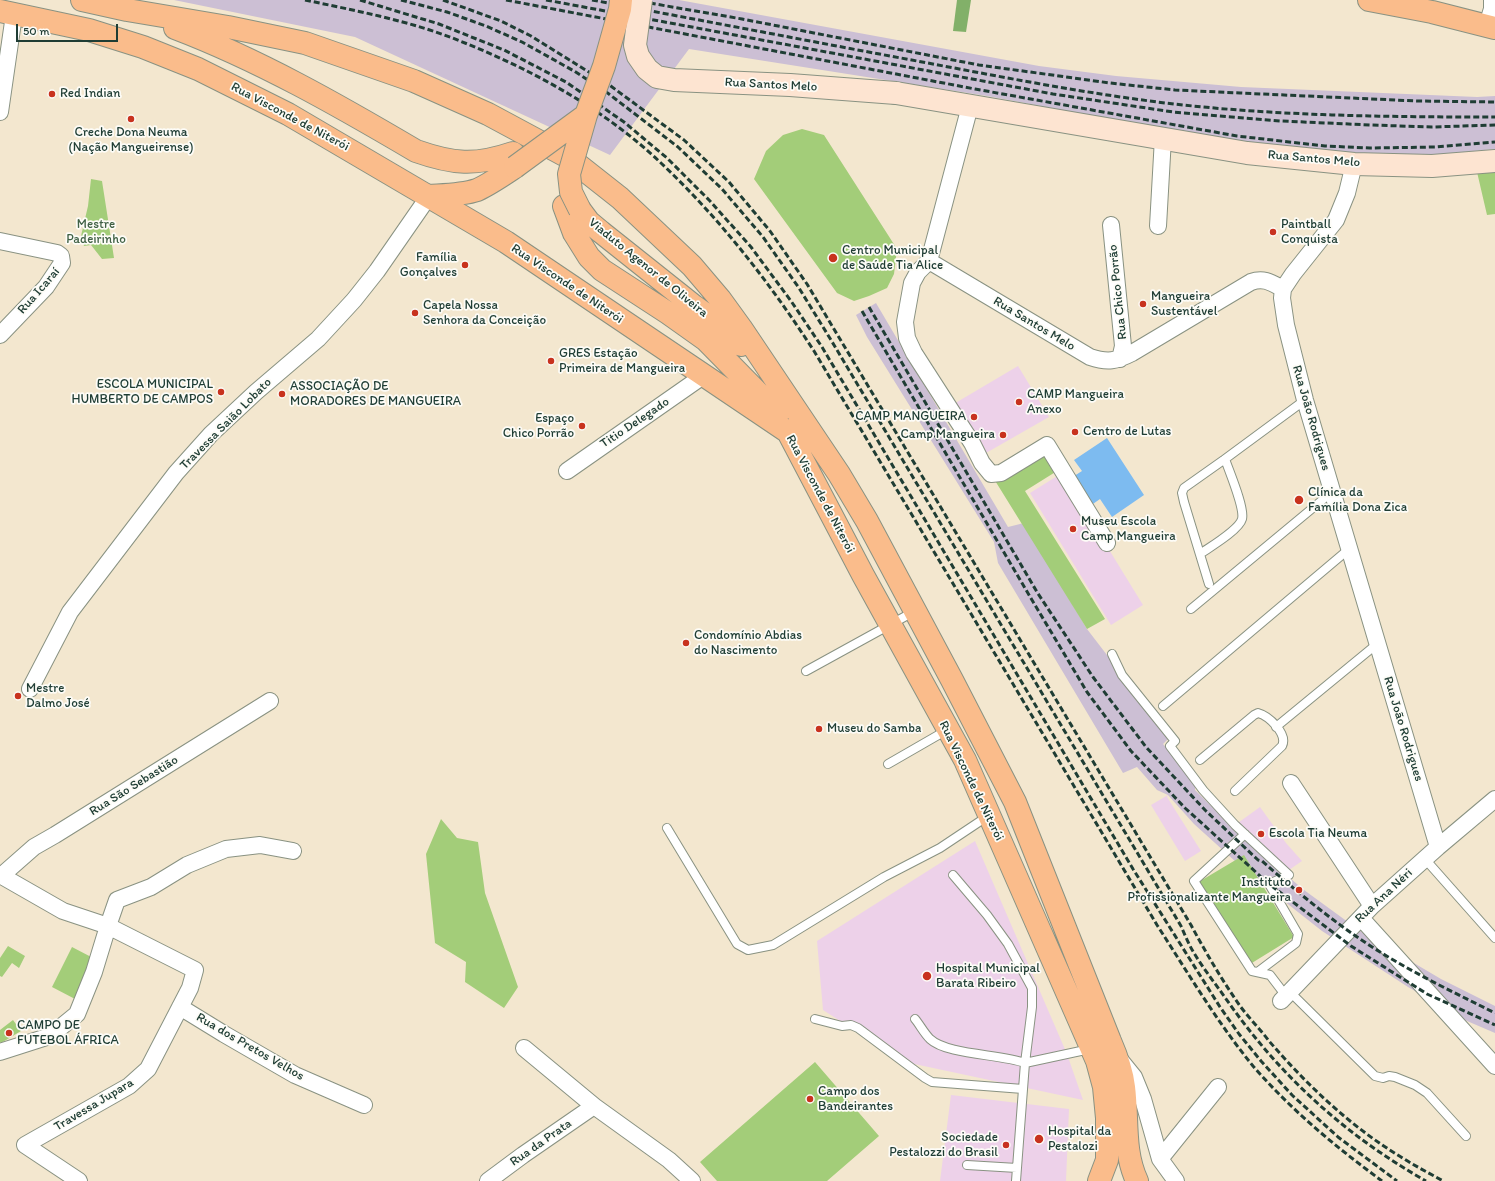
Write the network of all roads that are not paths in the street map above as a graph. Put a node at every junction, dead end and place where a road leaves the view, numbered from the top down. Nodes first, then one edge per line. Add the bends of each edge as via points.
1 (82, 0) edge
2 (615, 0) edge
3 (621, 0) edge
4 (641, 0) edge
5 (1369, 0) edge
6 (1492, 0) edge
7 (127, 10) junction
8 (20, 11) edge
9 (1491, 27) edge
10 (970, 106) junction
11 (0, 112) edge
12 (583, 113) junction
13 (1163, 138) junction
14 (1495, 161) edge
15 (1354, 164) junction
16 (429, 196) junction
17 (1111, 225) dead end
18 (1158, 226) dead end
19 (0, 241) edge
20 (929, 261) junction
21 (1283, 289) junction
22 (0, 335) edge
23 (1120, 359) junction
24 (704, 376) junction
25 (774, 376) junction
26 (1305, 400) junction
27 (788, 432) junction
28 (1225, 459) junction
29 (567, 471) dead end
30 (1332, 492) junction
31 (1107, 543) dead end
32 (1349, 549) junction
33 (1200, 554) junction
34 (1209, 584) dead end
35 (1191, 609) dead end
36 (915, 611) junction
37 (891, 625) junction
38 (1377, 644) junction
39 (1112, 654) dead end
40 (806, 671) dead end
41 (30, 689) dead end
42 (270, 701) dead end
43 (1163, 706) dead end
44 (1276, 727) junction
45 (948, 730) junction
46 (1200, 760) dead end
47 (888, 764) dead end
48 (998, 768) junction
49 (972, 777) junction
50 (1291, 783) dead end
51 (1235, 791) dead end
52 (1495, 799) edge
53 (1014, 802) junction
54 (989, 815) junction
55 (667, 828) dead end
56 (1245, 834) junction
57 (1438, 847) junction
58 (293, 851) dead end
59 (1425, 859) junction
60 (1, 875) edge
61 (953, 875) dead end
62 (1372, 906) junction
63 (1361, 918) junction
64 (108, 926) junction
65 (1495, 938) edge
66 (1259, 972) junction
67 (1286, 996) junction
68 (180, 1007) junction
69 (815, 1019) dead end
70 (915, 1019) dead end
71 (1104, 1047) junction
72 (524, 1048) dead end
73 (0, 1052) edge
74 (1025, 1063) junction
75 (1495, 1066) edge
76 (1218, 1087) dead end
77 (1023, 1089) junction
78 (364, 1105) dead end
79 (594, 1106) junction
80 (1466, 1136) dead end
81 (1160, 1159) junction
82 (967, 1165) dead end
83 (1017, 1168) junction
84 (79, 1181) edge
85 (488, 1181) edge
86 (692, 1181) edge
87 (1016, 1181) edge
88 (1099, 1181) edge
89 (1137, 1181) edge
90 (1176, 1181) edge

1 - 7 main road, Rua Visconde de Niterói
2 - 12 main road, Viaduto Agenor de Oliveira
3 - 12 main road, Viaduto Agenor de Oliveira, bridge via 604,66
4 - 10 main road, Rua Santos Melo, bridge via 635,45 638,56 647,69 657,77 896,93
5 - 9 main road
6 - 9 street
7 - 12 main road via 210,41 284,77 416,150 436,158 456,162 495,159 535,142
7 - 25 main road, Rua Visconde de Niterói via 228,27 305,44 414,81 488,114 568,157 620,198 692,266 720,299
8 - 11 street
8 - 16 main road, Rua Visconde de Niterói via 142,47 198,69 288,114
10 - 13 main road, Rua Santos Melo
10 - 20 street
12 - 16 main road, bridge via 515,167 491,182 476,190
12 - 25 main road, Viaduto Agenor de Oliveira, bridge via 569,174 571,192 580,210 601,232 720,324
12 - 27 main road, Viaduto Agenor de Oliveira, bridge via 566,140 560,167 559,189 574,233 602,270 706,340 764,399
13 - 15 main road, Rua Santos Melo via 1247,153
13 - 18 street
14 - 15 main road, Rua Santos Melo via 1432,166
15 - 21 street via 1347,193 1336,220
16 - 24 main road, Rua Visconde de Niterói via 506,242
16 - 41 street, Travessa Saião Lobato via 377,271 349,306 318,339 211,434 176,473 70,612
17 - 23 street, Rua Chico Porrão via 1123,346
19 - 22 street, Rua Icaraí via 57,253 61,256 62,263 46,287
20 - 23 street, Rua Santos Melo via 1090,357 1102,361
20 - 31 street via 912,283 905,322 907,338 982,463 991,474 1001,473 1047,444
21 - 23 street, Rua Santos Melo via 1260,279 1251,282
21 - 26 street, Rua João Rodrigues via 1286,325
24 - 27 main road, Rua Visconde de Niterói
24 - 29 street, Titio Delegado
25 - 36 main road, Rua Visconde de Niterói via 867,520
26 - 28 lane
26 - 30 street, Rua João Rodrigues
27 - 37 main road, Rua Visconde de Niterói
28 - 33 lane via 1242,510 1242,519 1236,528
28 - 33 lane via 1184,488 1182,493
30 - 32 street, Rua João Rodrigues
30 - 35 lane
32 - 38 street, Rua João Rodrigues
32 - 43 lane
33 - 34 lane
36 - 37 lane
36 - 48 main road, Rua Visconde de Niterói
37 - 40 lane
37 - 45 main road, Rua Visconde de Niterói
38 - 44 lane
38 - 57 street, Rua João Rodrigues
39 - 56 lane via 1122,675 1175,742 1170,746 1191,775
42 - 60 street, Rua São Sebastião via 34,847
44 - 46 lane via 1264,714 1258,713
44 - 51 lane via 1283,737 1282,746
45 - 47 lane
45 - 49 main road, Rua Visconde de Niterói
48 - 49 main road
48 - 53 main road, Rua Visconde de Niterói
49 - 54 main road, Rua Visconde de Niterói
50 - 62 street
52 - 57 street, Rua Ana Néri
53 - 54 main road
53 - 71 main road, Rua Visconde de Niterói
54 - 55 lane via 940,848 884,877 772,945 748,950 737,944
54 - 71 main road, Rua Visconde de Niterói
56 - 66 lane via 1194,881 1252,971
56 - 66 lane via 1289,875 1269,884 1298,934 1296,943
57 - 59 street, Rua Ana Néri
58 - 64 street via 260,845 226,849 187,864 151,888 117,900
59 - 62 street, Rua Ana Néri
59 - 65 lane
60 - 64 street via 63,911
61 - 74 lane via 1008,944 1032,988
62 - 63 street, Rua Ana Néri
63 - 67 street, Rua Ana Néri
63 - 75 street
64 - 68 street, Travessa Jupara via 195,970 190,988
64 - 73 street via 94,972 77,1014 50,1036
66 - 67 lane via 1270,975
67 - 80 lane via 1375,1076 1395,1077 1427,1093
68 - 78 street, Rua dos Pretos Velhos via 295,1075
68 - 84 street, Travessa Jupara via 148,1069 129,1086 25,1145
69 - 77 lane via 858,1028 932,1082
70 - 74 lane via 930,1039 942,1046 1016,1059
71 - 74 lane
71 - 81 street via 1134,1077
71 - 88 main road, Rua Visconde de Niterói via 1097,1061 1104,1087 1107,1160
71 - 89 main road, Rua Visconde de Niterói via 1124,1088 1127,1143
72 - 79 street
74 - 77 lane
76 - 81 street
77 - 83 lane
79 - 85 street, Rua da Prata
79 - 86 street via 669,1160
81 - 90 street
82 - 83 lane
83 - 87 lane

